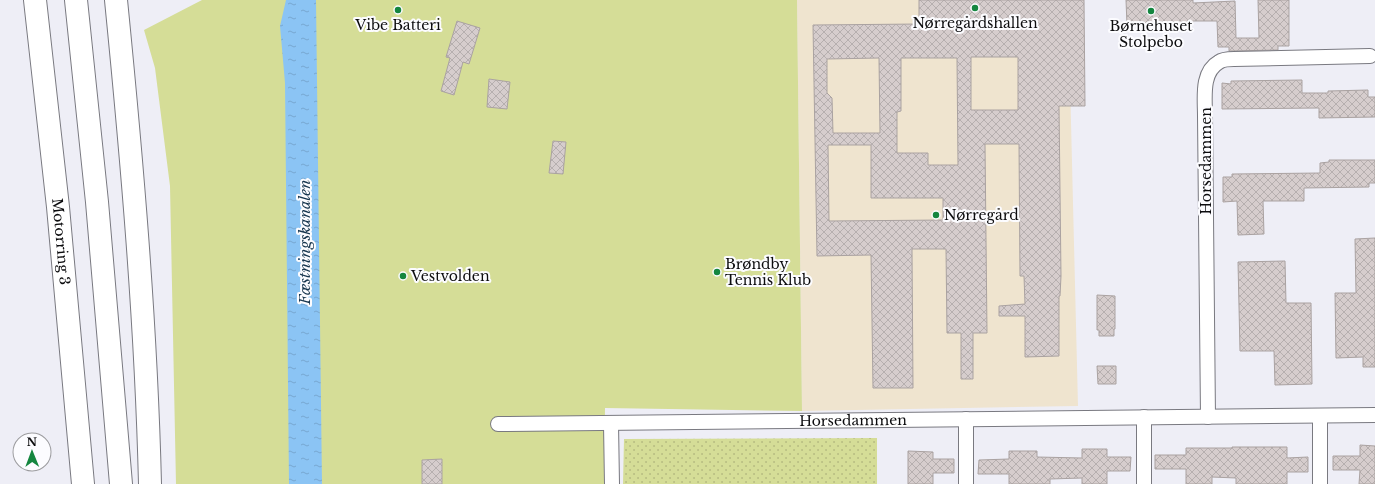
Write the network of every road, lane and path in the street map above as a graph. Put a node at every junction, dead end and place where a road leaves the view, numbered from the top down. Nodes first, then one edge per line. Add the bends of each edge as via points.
1 (35, 0) edge
2 (76, 0) edge
3 (116, 0) edge
4 (1370, 56) dead end
5 (1375, 415) edge
6 (1320, 416) junction
7 (1208, 417) junction
8 (1144, 418) junction
9 (966, 419) junction
10 (498, 424) dead end
11 (611, 424) junction
12 (83, 484) edge
13 (121, 484) edge
14 (150, 484) edge
15 (612, 484) edge
16 (966, 484) edge
17 (1144, 484) edge
18 (1320, 484) edge

1 - 12 highway, Motorring 3 via 58,207
2 - 13 highway via 97,202
3 - 14 highway via 135,201 147,384
4 - 7 street, Horsedammen via 1234,58 1220,61 1210,69 1206,81 1205,116
5 - 6 street, Horsedammen
6 - 7 street, Horsedammen
6 - 18 street
7 - 8 street, Horsedammen
8 - 9 street, Horsedammen
8 - 17 street
9 - 11 street, Horsedammen
9 - 16 street
10 - 11 street, Horsedammen
11 - 15 street

